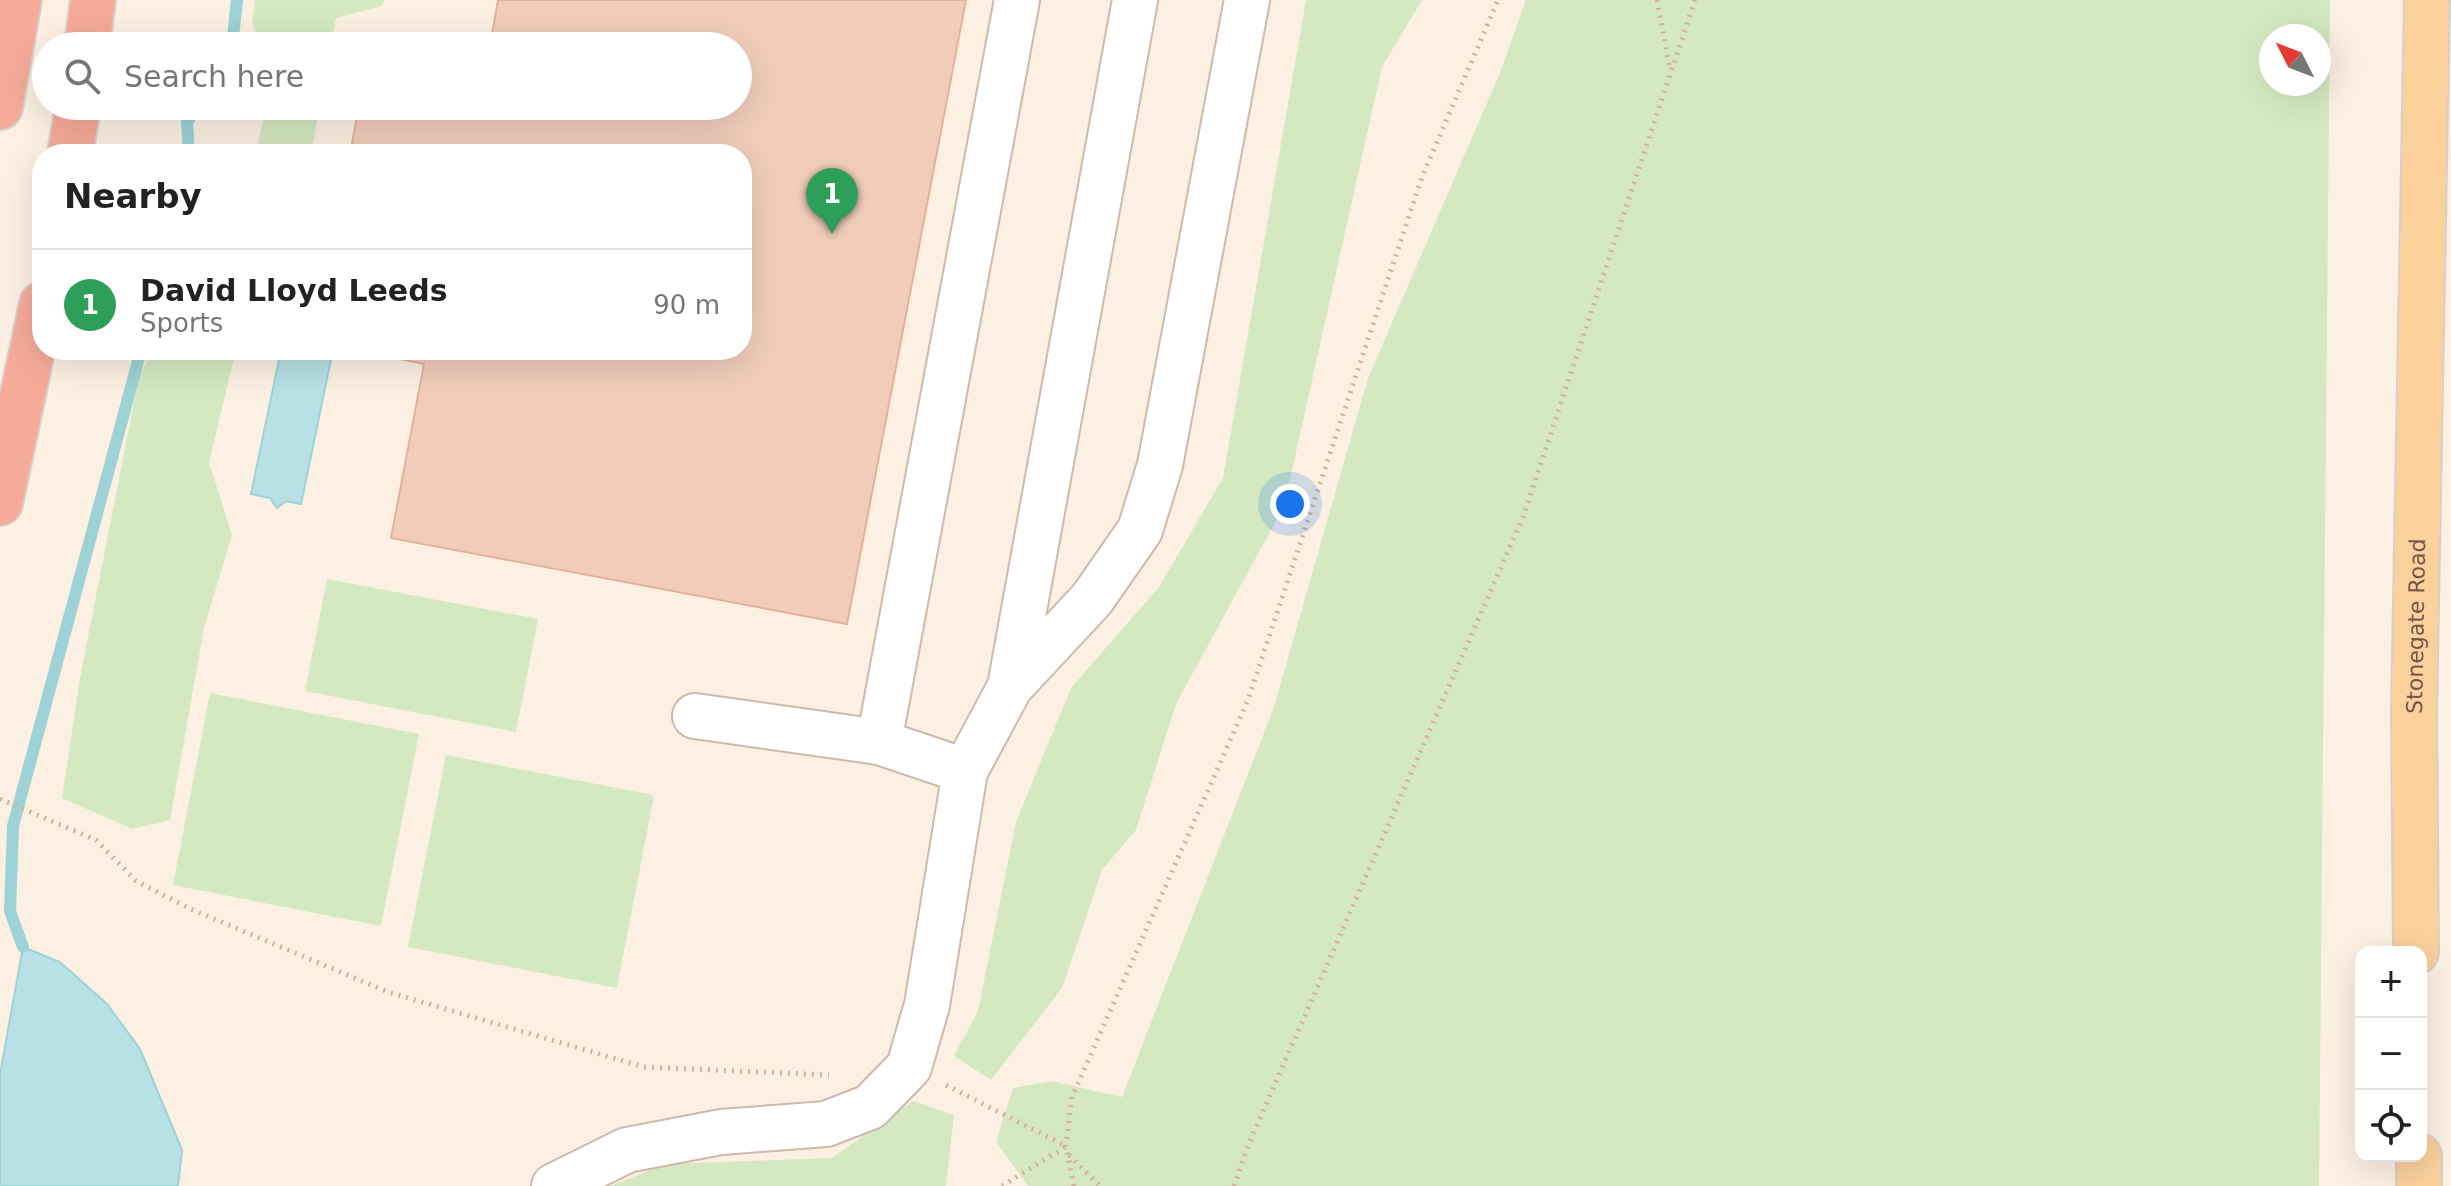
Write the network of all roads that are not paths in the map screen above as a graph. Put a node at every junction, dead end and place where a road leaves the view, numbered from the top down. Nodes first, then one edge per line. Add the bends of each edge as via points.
1 (6, 0) edge
2 (19, 0) edge
3 (93, 0) edge
4 (1017, 0) edge
5 (1135, 0) edge
6 (1247, 0) edge
7 (2427, 0) edge
8 (0, 13) edge
9 (89, 32) edge
10 (0, 107) edge
11 (76, 120) edge
12 (72, 144) edge
13 (2436, 298) edge
14 (32, 351) edge
15 (0, 503) edge
16 (1010, 687) junction
17 (695, 716) dead end
18 (879, 742) junction
19 (965, 771) junction
20 (2416, 946) edge
21 (2419, 1162) edge
22 (554, 1186) edge
23 (2419, 1186) edge

1 - 8 street
2 - 10 highway
3 - 9 highway
4 - 18 street
5 - 16 street
6 - 16 street via 1160,465 1140,530 1092,599
7 - 13 main road, Stonegate Road
11 - 12 highway
13 - 20 main road, Stonegate Road via 2414,713
14 - 15 highway
16 - 19 street
17 - 18 street
18 - 19 street
19 - 22 street via 927,1005 909,1067 870,1107 826,1124 721,1132 627,1150
21 - 23 main road

